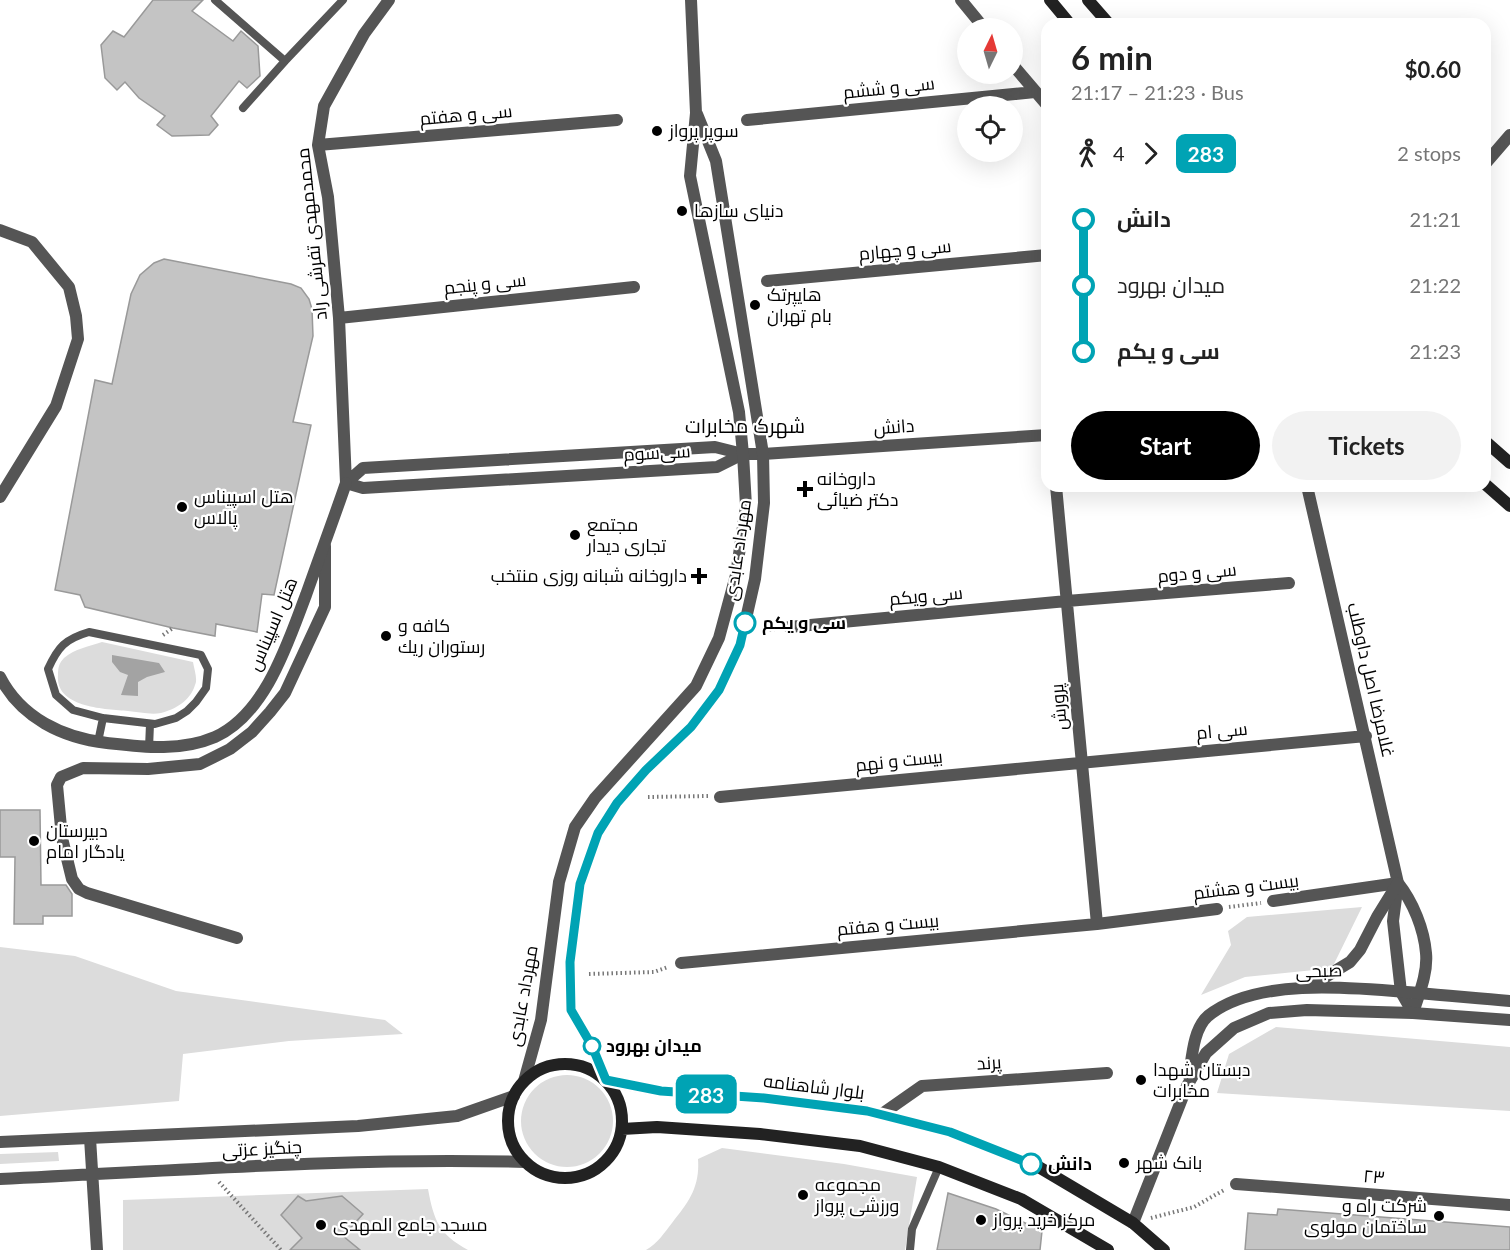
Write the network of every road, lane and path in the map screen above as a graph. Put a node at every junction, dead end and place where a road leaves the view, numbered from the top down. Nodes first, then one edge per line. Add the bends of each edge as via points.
1 (215, 0) edge
2 (343, 0) edge
3 (389, 0) edge
4 (691, 0) edge
5 (961, 0) edge
6 (1050, 0) edge
7 (1088, 0) edge
8 (976, 18) edge
9 (1065, 18) edge
10 (1104, 18) edge
11 (285, 61) junction
12 (1023, 77) edge
13 (1035, 92) junction
14 (1041, 98) edge
15 (243, 108) dead end
16 (696, 113) junction
17 (617, 120) dead end
18 (747, 120) dead end
19 (1510, 135) edge
20 (318, 145) junction
21 (1491, 157) edge
22 (0, 230) edge
23 (1041, 256) edge
24 (767, 281) dead end
25 (634, 287) dead end
26 (339, 318) junction
27 (1041, 435) edge
28 (1491, 446) edge
29 (743, 454) junction
30 (763, 454) junction
31 (1510, 463) edge
32 (346, 483) junction
33 (1491, 489) edge
34 (1057, 492) edge
35 (1308, 492) edge
36 (0, 497) edge
37 (1510, 506) edge
38 (325, 545) junction
39 (1289, 584) dead end
40 (1067, 601) junction
41 (789, 627) dead end
42 (0, 677) edge
43 (103, 718) junction
44 (150, 724) junction
45 (1366, 736) junction
46 (98, 742) junction
47 (149, 748) junction
48 (1082, 762) junction
49 (648, 796) dead end
50 (720, 797) joint
51 (1398, 883) junction
52 (1273, 902) joint
53 (1217, 909) joint
54 (1097, 924) junction
55 (237, 938) dead end
56 (681, 963) joint
57 (589, 974) dead end
58 (1307, 988) junction
59 (1401, 992) junction
60 (1419, 993) junction
61 (1510, 1001) edge
62 (1413, 1013) junction
63 (1510, 1020) edge
64 (1107, 1073) dead end
65 (606, 1080) junction
66 (524, 1081) junction
67 (1187, 1086) junction
68 (514, 1096) junction
69 (882, 1114) junction
70 (622, 1129) junction
71 (90, 1138) junction
72 (0, 1142) edge
73 (525, 1162) junction
74 (939, 1167) junction
75 (207, 1169) junction
76 (92, 1174) junction
77 (0, 1179) edge
78 (1236, 1184) joint
79 (1510, 1206) edge
80 (1133, 1223) junction
81 (97, 1250) edge
82 (281, 1250) edge
83 (910, 1250) edge
84 (1108, 1250) edge
85 (1164, 1250) edge

1 - 11 lane
2 - 11 lane
3 - 20 street, محمدمهدی تفرشی راد via 364,33 324,106
4 - 16 street, مهرداد عابدی
5 - 8 street
6 - 9 main road
7 - 10 main road
11 - 15 lane
12 - 13 street
13 - 14 street
13 - 18 street, سی و ششم
16 - 29 street, مهرداد عابدی via 690,176 739,412
16 - 30 street, مهرداد عابدی via 716,161
17 - 20 street, سی و هفتم
19 - 21 street
20 - 26 street, محمدمهدی تفرشی راد via 328,196
22 - 36 street via 33,242 69,287 78,339 56,406
23 - 24 street, سی و چهارم
25 - 26 street, سی و پنجم
26 - 32 street, محمدمهدی تفرشی راد
27 - 30 street, دانش
28 - 31 main road
29 - 30 street, دانش
29 - 32 street, سی‌سوم via 717,467 363,488
29 - 32 street, سی‌سوم via 715,447 363,468
29 - 66 street, مهرداد عابدی via 746,506 736,575 719,638 696,686 575,827 559,882 541,1020
30 - 65 street, مهرداد عابدی via 764,503 755,579 740,645 719,690 698,718 617,803 598,833 580,884 570,962 571,1010
32 - 38 street, هتل اسپیناس
33 - 37 main road
34 - 40 street, پرورش
35 - 45 street, غلامرضا اصل داوطلب
38 - 47 street, هتل اسپیناس via 289,642 250,709 216,737 193,744
38 - 55 street via 324,607 285,693 252,732 200,764 148,769 83,768 61,777 57,785 62,838 72,879 79,888
39 - 40 street, سی و دوم
40 - 41 street, سی ویکم
40 - 48 street, پرورش
42 - 46 street, هتل اسپیناس via 24,708 47,725 62,734
43 - 44 lane
43 - 44 lane via 73,710 56,695 48,669 57,650 72,637 88,632 201,655 208,669 206,688 196,702 176,718
43 - 46 lane
44 - 47 lane
45 - 48 street, سی ام
45 - 51 street, غلامرضا اصل داوطلب
46 - 47 street, هتل اسپیناس
48 - 50 street, بیست و نهم
48 - 54 street, پرورش
49 - 50 path
51 - 52 street, بیست و هشتم
51 - 58 street via 1350,962
51 - 59 street, غلامرضا اصل داوطلب via 1394,921
51 - 60 street, غلامرضا اصل داوطلب via 1413,907 1426,954
52 - 53 path, بیست و هشتم
53 - 54 street, بیست و هشتم
54 - 56 street, بیست و هفتم
56 - 57 path via 654,972
58 - 59 street, صبحی
58 - 67 street, صبحی via 1252,995 1207,1017 1197,1032
59 - 60 street, صبحی
59 - 62 street, غلامرضا اصل داوطلب
60 - 61 street, صبحی
60 - 62 street, غلامرضا اصل داوطلب
62 - 63 street, صبحی
62 - 67 street, صبحی via 1269,1013 1234,1028 1220,1040 1206,1053
64 - 69 street, پرند via 922,1086
65 - 66 main road via 574,1064 539,1070
65 - 69 main road, بلوار شاهنامه via 661,1091 764,1098
65 - 70 main road via 622,1111
66 - 68 main road
67 - 80 street, صبحی
68 - 71 street, چنگیز عزتی via 457,1116 358,1126
68 - 73 main road via 508,1113 509,1131
69 - 80 main road, بلوار شاهنامه via 950,1132 1037,1166
70 - 73 main road via 617,1147 607,1161 575,1178 540,1173
70 - 74 main road via 657,1127 760,1134 860,1146
71 - 72 street, چنگیز عزتی
71 - 76 street
73 - 75 street, چنگیز عزتی via 372,1162
74 - 83 lane via 912,1229
74 - 84 main road via 1021,1199
75 - 76 street, چنگیز عزتی
75 - 82 path
76 - 77 street, چنگیز عزتی
76 - 81 street
78 - 79 street, ۲۳
78 - 80 path via 1194,1206
80 - 85 main road, بلوار شاهنامه

